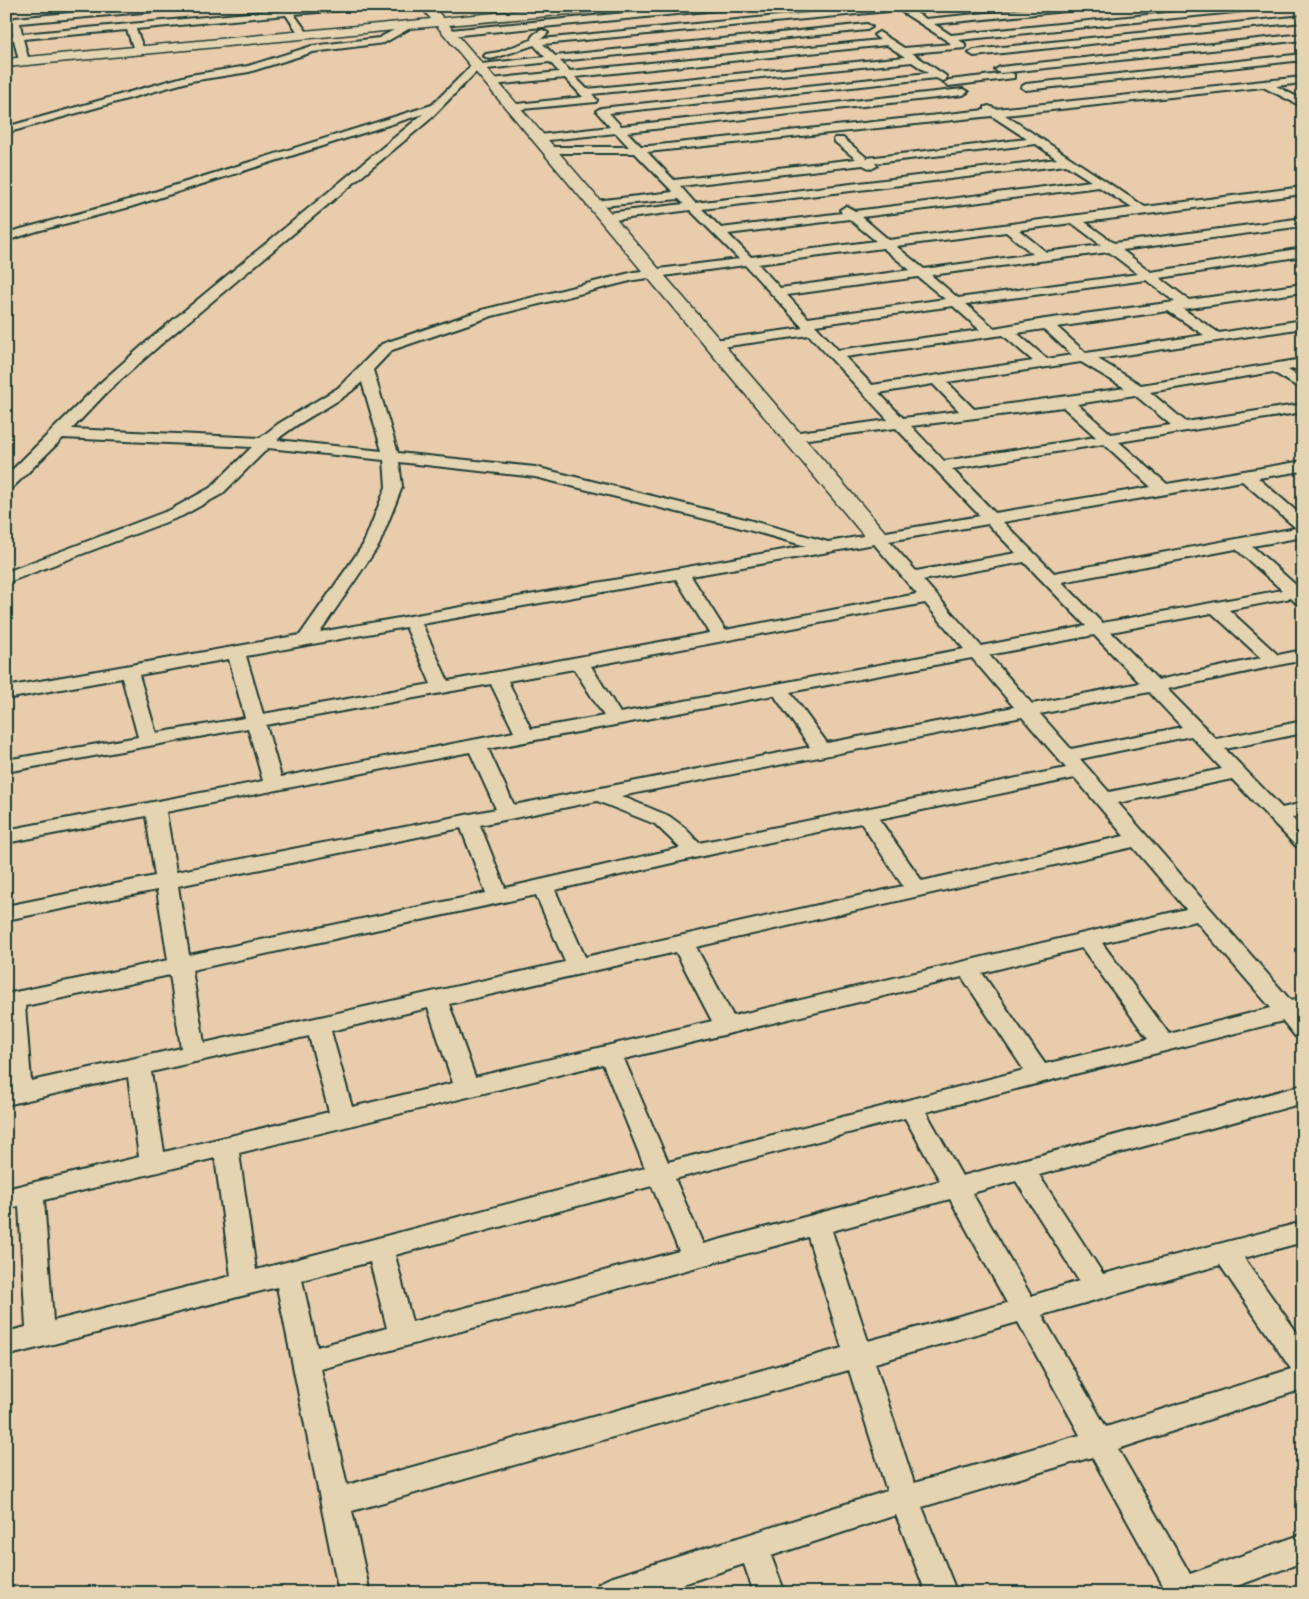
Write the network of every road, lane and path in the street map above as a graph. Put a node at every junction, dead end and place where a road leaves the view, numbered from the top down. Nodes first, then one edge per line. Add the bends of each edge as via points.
1 (178, 6) edge
2 (184, 6) edge
3 (355, 6) edge
4 (426, 6) edge
5 (728, 6) edge
6 (912, 6) edge
7 (972, 6) edge
8 (1086, 6) edge
9 (1264, 6) edge
10 (11, 7) edge
11 (606, 7) edge
12 (901, 7) edge
13 (1062, 8) junction
14 (122, 9) edge
15 (538, 9) edge
16 (586, 9) junction
17 (252, 10) edge
18 (843, 10) edge
19 (1177, 10) edge
20 (1275, 10) edge
21 (288, 12) junction
22 (615, 12) edge
23 (1022, 13) junction
24 (988, 16) junction
25 (1299, 19) edge
26 (191, 20) junction
27 (750, 21) junction
28 (11, 22) edge
29 (925, 22) junction
30 (562, 23) junction
31 (1089, 23) junction
32 (409, 25) junction
33 (130, 26) junction
34 (696, 26) junction
35 (446, 27) junction
36 (867, 27) junction
37 (1047, 27) junction
38 (1206, 28) junction
39 (641, 32) junction
40 (304, 35) junction
41 (18, 37) junction
42 (772, 37) junction
43 (1127, 37) junction
44 (1303, 37) edge
45 (6, 38) edge
46 (949, 38) junction
47 (1116, 38) junction
48 (536, 42) junction
49 (715, 42) junction
50 (889, 42) junction
51 (1248, 43) junction
52 (962, 46) junction
53 (664, 47) junction
54 (139, 50) junction
55 (903, 51) junction
56 (792, 52) junction
57 (974, 53) junction
58 (1158, 53) junction
59 (779, 54) junction
60 (1303, 57) edge
61 (552, 58) junction
62 (736, 58) junction
63 (914, 59) junction
64 (1107, 59) junction
65 (1280, 60) junction
66 (24, 61) junction
67 (474, 61) junction
68 (6, 62) edge
69 (682, 63) junction
70 (1295, 67) dead end
71 (801, 70) junction
72 (1000, 70) junction
73 (568, 74) junction
74 (757, 75) junction
75 (938, 75) junction
76 (1134, 75) junction
77 (1010, 76) junction
78 (1303, 80) edge
79 (949, 83) junction
80 (1265, 84) junction
81 (1026, 87) junction
82 (581, 92) junction
83 (778, 92) junction
84 (1167, 94) junction
85 (504, 95) junction
86 (970, 97) junction
87 (701, 101) junction
88 (437, 104) junction
89 (1303, 104) edge
90 (1058, 106) junction
91 (800, 110) junction
92 (601, 111) junction
93 (992, 111) junction
94 (764, 114) junction
95 (720, 118) junction
96 (1009, 122) junction
97 (882, 123) junction
98 (618, 129) junction
99 (6, 130) edge
100 (824, 130) junction
101 (788, 134) junction
102 (897, 134) junction
103 (839, 140) junction
104 (1037, 141) junction
105 (544, 144) junction
106 (638, 150) junction
107 (926, 155) junction
108 (669, 160) dead end
109 (650, 162) junction
110 (865, 162) junction
111 (1068, 162) junction
112 (817, 168) junction
113 (954, 176) junction
114 (892, 183) junction
115 (1102, 183) junction
116 (671, 184) junction
117 (843, 189) junction
118 (1303, 190) edge
119 (826, 191) junction
120 (681, 195) junction
121 (1248, 197) junction
122 (984, 199) junction
123 (1262, 206) dead end
124 (694, 208) junction
125 (1141, 209) junction
126 (601, 211) junction
127 (1277, 215) dead end
128 (852, 216) junction
129 (1004, 217) junction
130 (1074, 219) junction
131 (1299, 225) edge
132 (719, 232) junction
133 (6, 237) edge
134 (885, 243) junction
135 (1111, 247) junction
136 (1303, 252) edge
137 (1043, 256) junction
138 (749, 262) junction
139 (920, 272) junction
140 (654, 273) junction
141 (1148, 276) junction
142 (1301, 290) edge
143 (777, 292) junction
144 (955, 302) junction
145 (1186, 304) junction
146 (1169, 306) junction
147 (1045, 323) junction
148 (1303, 324) edge
149 (810, 326) junction
150 (1005, 329) junction
151 (990, 332) junction
152 (1216, 337) junction
153 (714, 344) junction
154 (837, 354) junction
155 (1084, 357) junction
156 (1044, 363) junction
157 (1303, 363) edge
158 (1276, 368) junction
159 (366, 370) junction
160 (936, 379) junction
161 (1303, 386) edge
162 (868, 390) junction
163 (1138, 390) junction
164 (1066, 402) junction
165 (1303, 408) edge
166 (971, 415) junction
167 (900, 424) junction
168 (1183, 427) junction
169 (60, 433) junction
170 (792, 437) junction
171 (1109, 439) junction
172 (264, 443) junction
173 (391, 455) junction
174 (939, 466) junction
175 (1303, 466) edge
176 (1246, 476) junction
177 (6, 485) edge
178 (1164, 490) junction
179 (992, 519) junction
180 (1303, 526) edge
181 (1303, 532) edge
182 (878, 538) junction
183 (1240, 544) junction
184 (829, 547) junction
185 (1029, 556) junction
186 (681, 573) junction
187 (912, 577) junction
188 (6, 578) edge
189 (1050, 579) junction
190 (1300, 594) edge
191 (929, 597) junction
192 (1216, 607) junction
193 (412, 621) junction
194 (1098, 630) junction
195 (720, 636) junction
196 (306, 640) junction
197 (236, 652) junction
198 (977, 652) junction
199 (1303, 655) edge
200 (1274, 661) junction
201 (580, 662) junction
202 (129, 671) junction
203 (496, 678) junction
204 (1154, 686) junction
205 (442, 688) junction
206 (778, 689) junction
207 (6, 693) edge
208 (1027, 711) junction
209 (615, 719) junction
210 (257, 721) junction
211 (1303, 727) edge
212 (1196, 730) junction
213 (525, 736) junction
214 (148, 739) junction
215 (477, 746) junction
216 (1211, 746) junction
217 (822, 750) junction
218 (1074, 763) junction
219 (6, 766) edge
220 (1236, 772) junction
221 (274, 786) junction
222 (598, 794) junction
223 (1105, 799) junction
224 (155, 809) junction
225 (1303, 809) edge
226 (507, 812) junction
227 (1278, 815) junction
228 (867, 816) junction
229 (468, 820) junction
230 (6, 837) edge
231 (1140, 839) junction
232 (1303, 842) edge
233 (694, 851) junction
234 (166, 881) junction
235 (543, 887) junction
236 (917, 890) junction
237 (498, 897) junction
238 (1202, 912) junction
239 (6, 913) edge
240 (1087, 939) junction
241 (682, 942) junction
242 (179, 964) junction
243 (578, 965) junction
244 (968, 968) junction
245 (436, 998) junction
246 (10, 1001) edge
247 (1298, 1016) edge
248 (318, 1025) junction
249 (726, 1025) junction
250 (1163, 1043) junction
251 (194, 1054) junction
252 (610, 1054) junction
253 (138, 1067) junction
254 (1039, 1074) junction
255 (467, 1088) junction
256 (1303, 1094) edge
257 (13, 1095) edge
258 (911, 1108) junction
259 (343, 1119) junction
260 (226, 1147) junction
261 (153, 1164) junction
262 (1022, 1169) junction
263 (662, 1174) junction
264 (956, 1186) junction
265 (18, 1196) edge
266 (817, 1224) junction
267 (1303, 1232) edge
268 (380, 1249) junction
269 (1226, 1253) junction
270 (695, 1257) junction
271 (287, 1273) junction
272 (245, 1284) junction
273 (1097, 1287) junction
274 (1024, 1309) junction
275 (40, 1335) junction
276 (402, 1335) junction
277 (6, 1344) edge
278 (858, 1355) junction
279 (305, 1362) junction
280 (1303, 1364) edge
281 (1303, 1377) edge
282 (1099, 1442) junction
283 (904, 1499) junction
284 (335, 1502) junction
285 (753, 1548) junction
286 (1303, 1548) edge
287 (1181, 1592) edge
288 (354, 1593) edge
289 (610, 1593) edge
290 (770, 1593) edge
291 (942, 1593) edge

1 - 14 street
2 - 26 street
3 - 21 street
4 - 35 street
5 - 22 street
5 - 27 street
6 - 12 street
7 - 24 street
8 - 13 street
9 - 19 street via 1190,14
10 - 28 street
11 - 16 street
11 - 22 street
12 - 18 street
12 - 29 street
13 - 23 street
13 - 31 street
14 - 28 street
15 - 16 street
15 - 35 street
16 - 30 street
17 - 21 street
17 - 26 street
18 - 27 street
18 - 36 street
19 - 31 street
19 - 38 street
20 - 25 street
21 - 40 street
22 - 30 street
22 - 39 street
23 - 24 street
23 - 37 street
24 - 29 street
25 - 38 street
26 - 33 street
27 - 34 street
28 - 41 street
29 - 46 street
30 - 35 street
30 - 48 street via 536,38
31 - 37 street
31 - 47 street
32 - 35 street
32 - 40 street
32 - 99 street via 381,41 312,50 249,68 190,78
33 - 41 street
33 - 54 street
34 - 39 street
34 - 49 street
35 - 67 street
36 - 42 street
36 - 50 street
37 - 46 street
38 - 43 street
39 - 48 street
39 - 53 street
40 - 54 street
41 - 45 street
41 - 66 street
42 - 49 street
42 - 56 street
43 - 47 street
43 - 58 street
44 - 51 street
46 - 52 street
47 - 57 street
48 - 61 street
48 - 67 street
49 - 53 street
50 - 55 street
50 - 56 street
51 - 58 street
51 - 65 street
52 - 55 street
52 - 57 street
53 - 61 street
53 - 69 street
54 - 66 street
55 - 63 street
56 - 59 street
57 - 72 street
58 - 64 street
59 - 62 street
59 - 71 street
60 - 65 street
61 - 67 street
61 - 73 street
62 - 69 street
62 - 74 street
63 - 71 street
63 - 75 street
64 - 72 street
64 - 76 street
65 - 70 street
65 - 76 street
66 - 68 street
67 - 85 street
67 - 88 street via 474,68
69 - 73 street
71 - 74 street
72 - 77 street
73 - 82 street
73 - 85 street
74 - 82 street
74 - 83 street
75 - 79 street
75 - 83 street
76 - 81 street
76 - 84 street
77 - 79 street
77 - 81 street
78 - 80 street
79 - 86 street
80 - 84 street
80 - 89 street
81 - 90 street
82 - 85 street
82 - 92 street
83 - 87 street
83 - 91 street
84 - 90 street
85 - 105 street
86 - 91 street
86 - 93 street
87 - 92 street
87 - 95 street
88 - 133 street via 393,122 126,205
88 - 169 street via 424,119 155,342 104,387
90 - 93 street
91 - 94 street
91 - 100 street
92 - 98 street
93 - 96 street
93 - 97 street
94 - 95 street
94 - 101 street
95 - 98 street
96 - 102 street
96 - 104 street
97 - 100 street
97 - 102 street
98 - 105 street
98 - 106 street
100 - 101 street
101 - 103 street via 800,145
101 - 106 street
102 - 103 street
103 - 110 street
104 - 107 street
104 - 111 street
105 - 106 street
105 - 126 street
106 - 109 street
107 - 110 street
107 - 113 street
108 - 109 street
109 - 116 street
110 - 112 street
110 - 114 street
111 - 113 street
111 - 115 street
112 - 116 street
112 - 117 street
113 - 114 street
113 - 122 street
114 - 117 street
115 - 122 street
115 - 125 street
116 - 120 street
117 - 119 street
118 - 121 street
119 - 124 street
119 - 128 street
120 - 124 street
120 - 126 street
121 - 123 street
121 - 125 street
122 - 128 street
122 - 129 street
124 - 126 street
124 - 132 street
125 - 130 street
126 - 140 street
127 - 131 street
128 - 132 street
128 - 134 street
129 - 130 street via 1021,225
129 - 134 street
129 - 137 street
130 - 135 street
131 - 135 street
132 - 138 street
134 - 138 street
134 - 139 street
135 - 137 street
135 - 141 street
136 - 141 street
137 - 139 street
138 - 140 street
138 - 143 street
139 - 143 street
139 - 144 street
140 - 153 street
140 - 159 street via 565,292 430,331 387,347
141 - 144 street
141 - 145 street
142 - 145 street
143 - 149 street
144 - 149 street
144 - 151 street
145 - 146 street
146 - 147 street
146 - 152 street
147 - 150 street
147 - 155 street
148 - 152 street
149 - 153 street
149 - 154 street
150 - 151 street
150 - 156 street
151 - 154 street
152 - 155 street
153 - 170 street
154 - 162 street
155 - 156 street
155 - 163 street
156 - 160 street
157 - 158 street
158 - 161 street
158 - 163 street
159 - 172 street via 343,391
159 - 173 street
160 - 162 street
160 - 166 street
162 - 167 street
163 - 164 street
163 - 168 street
164 - 166 street
164 - 171 street
165 - 168 street
166 - 167 street
167 - 170 street
167 - 174 street
168 - 171 street
169 - 172 street
169 - 177 street
170 - 182 street
171 - 174 street
171 - 178 street
172 - 173 street
172 - 188 street via 230,479 196,503
173 - 184 street via 555,476
173 - 196 street via 394,487 371,545
174 - 179 street
175 - 176 street
176 - 178 street
176 - 180 street
178 - 179 street
179 - 182 street
179 - 185 street
181 - 183 street
182 - 184 street
182 - 187 street
183 - 189 street
183 - 190 street
184 - 186 street
185 - 187 street
185 - 189 street
186 - 193 street
186 - 195 street
187 - 191 street
189 - 194 street
190 - 192 street
191 - 195 street
191 - 198 street
192 - 194 street
192 - 200 street
193 - 196 street
193 - 205 street
194 - 198 street
194 - 204 street
195 - 201 street
196 - 197 street
197 - 202 street
197 - 210 street
198 - 206 street
198 - 208 street
199 - 200 street
200 - 204 street
201 - 203 street
201 - 209 street
202 - 207 street
202 - 214 street
203 - 205 street
203 - 213 street
204 - 208 street
204 - 212 street
205 - 210 street
206 - 209 street
206 - 217 street
208 - 217 street
208 - 218 street
209 - 213 street
210 - 214 street
210 - 221 street
211 - 216 street
212 - 216 street
212 - 218 street
213 - 215 street
214 - 219 street
215 - 221 street
215 - 226 street
216 - 220 street
217 - 222 street
218 - 223 street
218 - 228 street
220 - 223 street
220 - 227 street
221 - 224 street
222 - 226 street
222 - 233 street via 662,820
223 - 231 street
224 - 230 street
224 - 234 street
225 - 227 street
226 - 229 street
227 - 232 street
228 - 233 street
228 - 236 street
229 - 234 street
229 - 237 street
231 - 236 street
231 - 238 street
233 - 235 street
234 - 239 street
234 - 242 street
235 - 237 street
235 - 243 street
236 - 241 street
237 - 242 street
238 - 240 street
238 - 247 street
240 - 244 street
240 - 250 street
241 - 243 street
241 - 249 street
242 - 246 street
242 - 251 street
243 - 245 street
244 - 249 street
244 - 254 street
245 - 248 street
245 - 255 street
246 - 257 street
247 - 250 street
248 - 251 street
248 - 259 street
249 - 252 street
250 - 254 street
251 - 253 street
252 - 255 street
252 - 263 street
253 - 257 street
253 - 261 street
254 - 258 street
255 - 259 street
256 - 262 street
258 - 263 street
258 - 264 street
259 - 260 street
260 - 261 street
260 - 272 street
261 - 265 street
262 - 264 street
262 - 273 street
263 - 268 street
263 - 270 street
264 - 266 street
264 - 274 street
265 - 275 street
266 - 270 street
266 - 278 street
267 - 269 street
268 - 271 street
268 - 276 street
269 - 273 street
269 - 280 street
270 - 276 street
271 - 272 street
271 - 279 street
272 - 275 street
273 - 274 street
274 - 278 street
274 - 282 street
275 - 277 street
276 - 279 street
278 - 283 street
278 - 284 street
279 - 284 street
281 - 282 street
282 - 283 street
282 - 287 street
283 - 285 street
283 - 291 street
284 - 288 street
285 - 289 street
285 - 290 street
286 - 287 street

